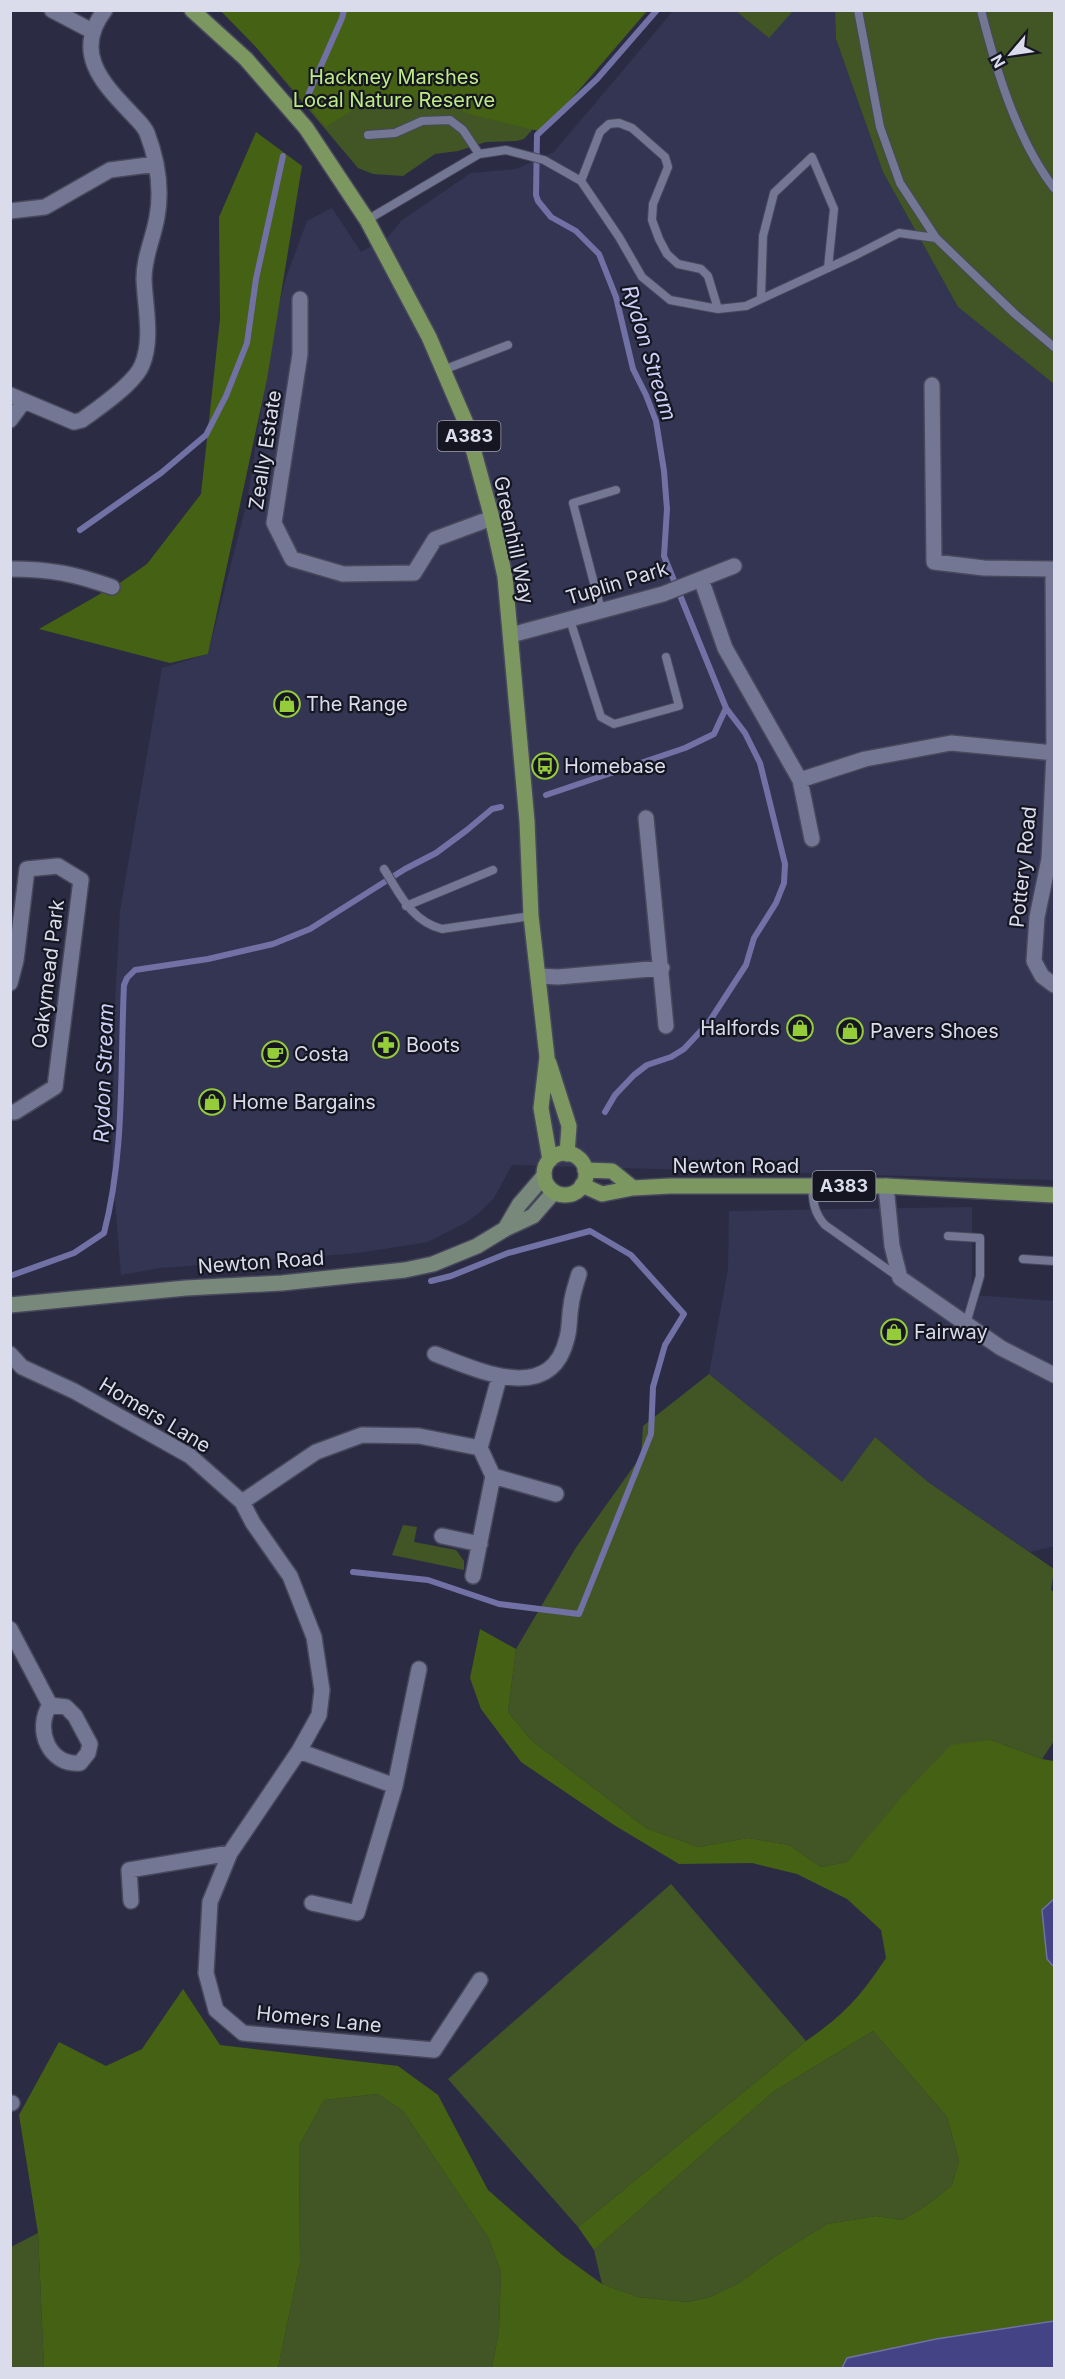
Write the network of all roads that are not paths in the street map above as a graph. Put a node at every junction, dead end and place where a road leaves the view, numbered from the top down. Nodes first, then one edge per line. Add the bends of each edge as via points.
1 (52, 10) edge
2 (105, 10) edge
3 (192, 10) edge
4 (858, 10) edge
5 (981, 10) edge
6 (92, 31) junction
7 (368, 135) dead end
8 (479, 154) junction
9 (156, 164) junction
10 (581, 181) junction
11 (1054, 188) edge
12 (10, 211) edge
13 (367, 220) junction
14 (936, 238) junction
15 (828, 268) junction
16 (761, 298) junction
17 (300, 299) dead end
18 (718, 309) junction
19 (508, 345) dead end
20 (1054, 347) edge
21 (443, 370) junction
22 (932, 385) dead end
23 (17, 398) edge
24 (10, 420) edge
25 (616, 490) dead end
26 (492, 518) junction
27 (734, 566) dead end
28 (10, 569) edge
29 (701, 579) junction
30 (112, 588) dead end
31 (601, 610) junction
32 (570, 620) junction
33 (511, 635) junction
34 (666, 657) dead end
35 (1054, 753) edge
36 (800, 780) junction
37 (646, 818) dead end
38 (812, 839) dead end
39 (384, 869) dead end
40 (493, 870) dead end
41 (406, 906) junction
42 (531, 916) junction
43 (662, 968) junction
44 (539, 976) junction
45 (10, 982) edge
46 (1054, 985) edge
47 (666, 1026) dead end
48 (547, 1057) junction
49 (10, 1112) edge
50 (567, 1154) junction
51 (550, 1160) junction
52 (585, 1170) junction
53 (544, 1176) junction
54 (582, 1185) junction
55 (812, 1186) junction
56 (886, 1186) junction
57 (633, 1188) junction
58 (555, 1192) junction
59 (1054, 1195) edge
60 (505, 1229) junction
61 (948, 1236) dead end
62 (1023, 1259) dead end
63 (1054, 1261) edge
64 (579, 1274) dead end
65 (900, 1278) junction
66 (10, 1305) edge
67 (966, 1324) junction
68 (435, 1354) dead end
69 (11, 1355) edge
70 (1054, 1375) edge
71 (499, 1378) junction
72 (480, 1448) junction
73 (493, 1476) junction
74 (556, 1494) dead end
75 (242, 1502) junction
76 (442, 1536) dead end
77 (480, 1544) junction
78 (473, 1576) dead end
79 (10, 1629) edge
80 (419, 1670) dead end
81 (50, 1705) dead end
82 (299, 1751) junction
83 (395, 1786) junction
84 (230, 1852) junction
85 (131, 1901) dead end
86 (312, 1903) dead end
87 (480, 1980) dead end

1 - 6 street
2 - 6 street
3 - 13 main road, Greenhill Way / A383 via 246,59 306,128
4 - 14 lane via 880,127 900,183
5 - 11 lane via 995,68 1037,166
6 - 9 street via 91,49 104,84 146,130
7 - 8 lane via 395,133 422,121 450,120 463,130
8 - 10 lane via 506,150 528,155
8 - 13 lane
9 - 12 street via 110,170 45,207
9 - 23 street via 160,195 146,253 147,332 142,365 134,378 82,420 74,422
10 - 18 lane via 642,277 670,300
10 - 18 lane via 600,132 609,124 632,128 665,157 668,167 653,204 652,220 667,254 678,264 701,269 708,276
13 - 21 main road, Greenhill Way / A383
14 - 15 lane via 899,233
14 - 20 lane
15 - 16 lane
15 - 16 lane via 834,209 812,157 774,193 763,236
16 - 18 lane via 746,306
17 - 26 street, Zeally Estate via 300,354 274,523 292,559 343,574 414,573 435,539
19 - 21 lane
21 - 26 main road, Greenhill Way / A383 via 466,423
22 - 35 street, Pottery Road via 934,562 984,568 1053,569
23 - 24 street
25 - 31 lane via 573,503
26 - 33 main road, Greenhill Way / A383 via 505,577
27 - 29 street, Tuplin Park
28 - 30 street via 45,569
29 - 31 street, Tuplin Park via 663,594
29 - 36 street via 725,648
31 - 32 street, Tuplin Park
32 - 33 street, Tuplin Park
32 - 34 lane via 601,717 614,724 679,706
33 - 42 main road, Greenhill Way / A383
35 - 36 street via 951,743 866,759
35 - 46 street, Pottery Road via 1049,859 1037,917 1034,961 1041,976
36 - 38 street
37 - 43 street
39 - 41 lane
40 - 41 lane
41 - 42 lane via 430,926 442,929
42 - 44 main road, Greenhill Way / A383
43 - 44 street
43 - 47 street
44 - 48 main road, Greenhill Way / A383
45 - 49 street, Oakymead Park via 27,869 58,867 81,880 55,1087
48 - 50 main road, Greenhill Way / A383 via 569,1125
48 - 51 main road, Greenhill Way / A383 via 542,1108
50 - 51 main road
50 - 52 main road via 578,1159
51 - 53 main road, A383
52 - 54 main road
52 - 57 main road via 612,1170
53 - 58 main road
53 - 60 main road
54 - 57 main road, Newton Road / A383 via 602,1194
54 - 58 main road via 567,1195
55 - 56 main road, Newton Road / A383
55 - 57 main road, Newton Road / A383
55 - 65 lane via 817,1216 825,1225
56 - 59 main road, Newton Road / A383
56 - 65 street via 892,1246
58 - 60 main road, Newton Road via 534,1216
60 - 66 main road, Newton Road via 455,1256 405,1270
61 - 67 lane via 980,1238 980,1276
62 - 63 lane
64 - 71 street via 567,1338 557,1363 543,1375
65 - 67 street
67 - 70 street via 1001,1348
68 - 71 street
69 - 75 street, Homers Lane via 22,1367 74,1391 190,1456
71 - 72 street
72 - 73 street
72 - 75 street via 419,1436 362,1435 316,1452
73 - 74 street
73 - 77 street
75 - 82 street, Homers Lane via 290,1576 314,1637 322,1690 319,1715
76 - 77 street
77 - 78 street
79 - 81 street
80 - 83 street
82 - 83 street
82 - 84 street, Homers Lane
83 - 86 street via 357,1913
84 - 85 street via 129,1870
84 - 87 street, Homers Lane via 210,1902 206,1973 216,2010 243,2033 434,2050

